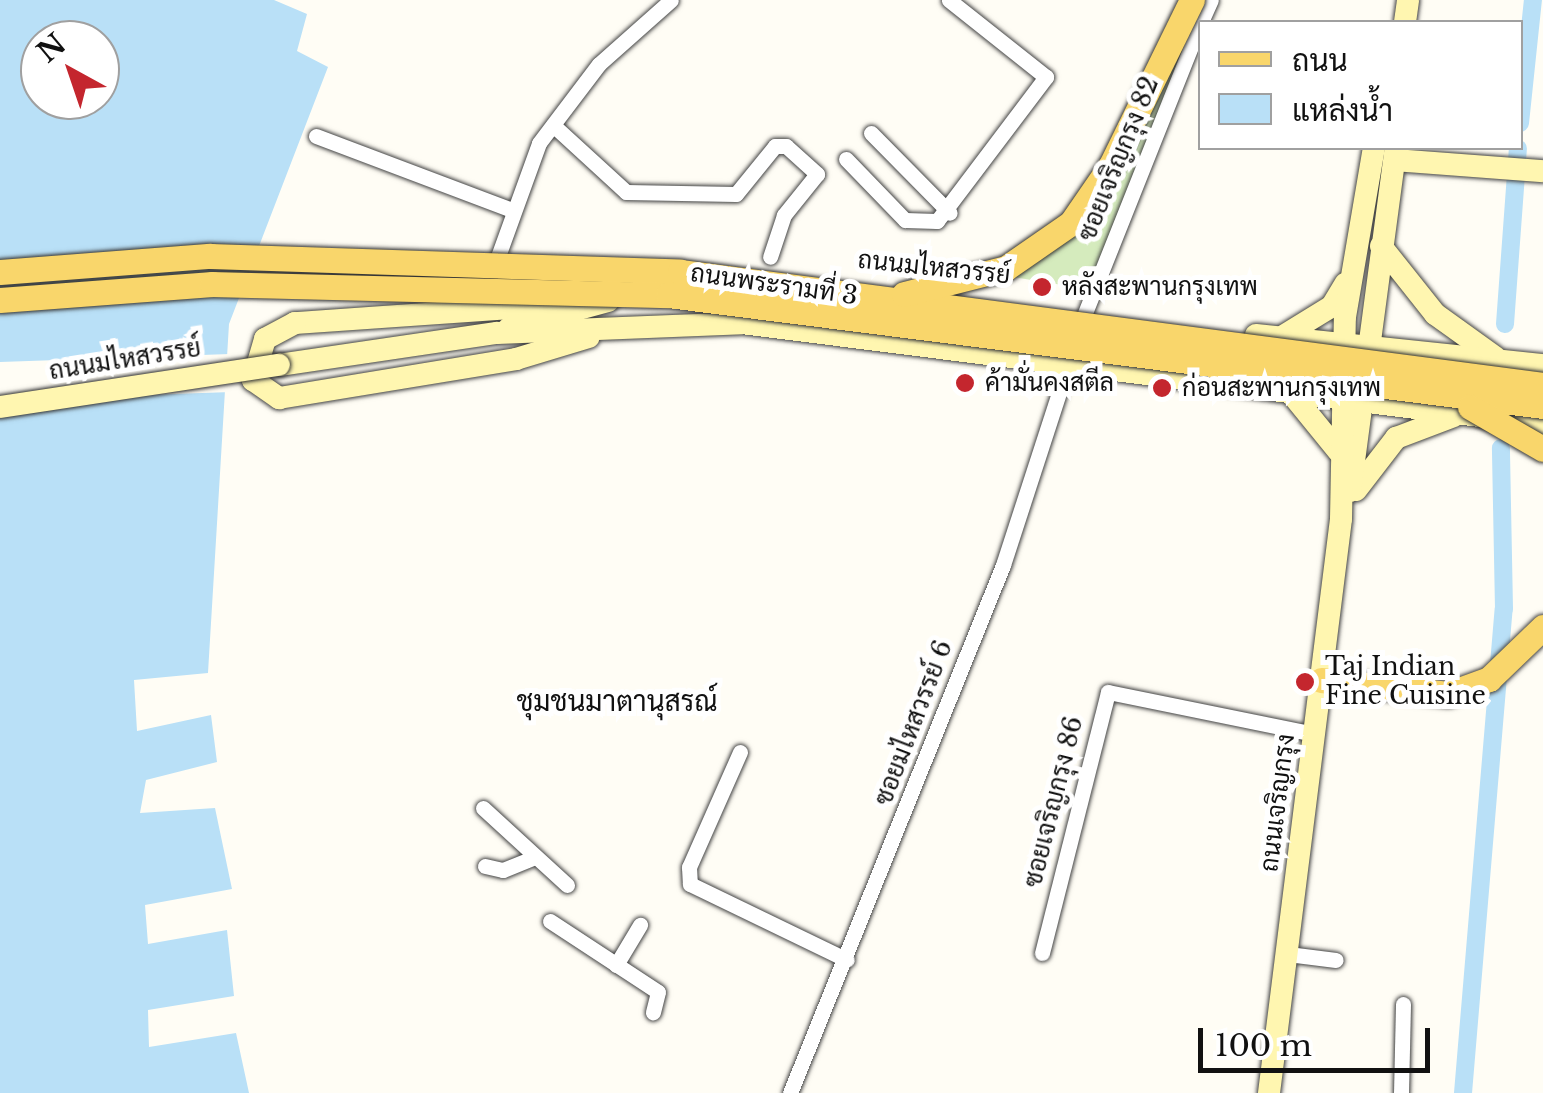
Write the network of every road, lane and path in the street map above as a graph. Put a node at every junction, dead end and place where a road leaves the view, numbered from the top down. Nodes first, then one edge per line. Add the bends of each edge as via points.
1 (671, 0) edge
2 (950, 0) edge
3 (1192, 0) edge
4 (1198, 30) edge
5 (553, 125) junction
6 (872, 133) dead end
7 (316, 136) dead end
8 (1374, 150) edge
9 (1395, 154) edge
10 (846, 159) dead end
11 (1523, 171) edge
12 (509, 209) junction
13 (950, 213) junction
14 (1381, 246) junction
15 (770, 257) dead end
16 (0, 272) edge
17 (1350, 277) junction
18 (864, 298) junction
19 (0, 300) edge
20 (588, 304) junction
21 (484, 306) junction
22 (1085, 313) junction
23 (608, 329) junction
24 (496, 333) junction
25 (1280, 338) junction
26 (1344, 344) junction
27 (1369, 346) junction
28 (1500, 361) junction
29 (1543, 365) edge
30 (1068, 366) junction
31 (1543, 384) edge
32 (1287, 388) junction
33 (1428, 393) junction
34 (1355, 395) junction
35 (0, 407) edge
36 (1543, 408) edge
37 (1462, 414) junction
38 (1543, 424) edge
39 (1543, 449) edge
40 (1340, 455) junction
41 (1344, 510) junction
42 (1543, 627) edge
43 (1321, 680) junction
44 (1314, 734) junction
45 (740, 752) dead end
46 (483, 808) dead end
47 (536, 857) junction
48 (485, 866) dead end
49 (566, 885) dead end
50 (550, 921) dead end
51 (640, 925) dead end
52 (1042, 953) dead end
53 (1288, 954) junction
54 (847, 960) junction
55 (1336, 960) dead end
56 (616, 965) junction
57 (1403, 1004) dead end
58 (653, 1012) dead end
59 (790, 1093) edge
60 (1269, 1093) edge
61 (1401, 1093) edge

1 - 5 street via 600,64
2 - 13 street via 1048,73
3 - 18 main road, bridge via 1112,165 1071,223 1041,248 967,282
4 - 22 street, ซอยเจริญกรุง 82
5 - 12 street
5 - 15 street via 626,192 736,194 779,143 812,164
6 - 13 street
7 - 12 street
8 - 17 main road, ถนนเจริญกรุง
9 - 11 main road
9 - 14 main road, ถนนเจริญกรุง
10 - 13 street via 905,220
12 - 21 street
14 - 27 main road, ถนนเจริญกรุง
14 - 28 main road via 1435,314
16 - 18 main road, ถนนพระรามที่ 3, bridge via 210,256 419,262 680,272
17 - 25 main road via 1332,306
17 - 26 main road, ถนนเจริญกรุง
18 - 31 main road, ถนนพระรามที่ 3, bridge
19 - 33 main road, ถนนพระรามที่ 3, bridge via 212,284 668,295
20 - 21 main road
20 - 22 main road, ถนนมไหสวรรย์ via 790,285
20 - 24 main road, ถนนมไหสวรรย์
21 - 23 main road via 295,322 265,339 253,380 278,398 516,360
22 - 25 main road, ถนนมไหสวรรย์
23 - 24 main road, ถนนมไหสวรรย์
23 - 30 main road, ถนนมไหสวรรย์ via 742,323
24 - 35 main road, ถนนมไหสวรรย์, bridge
25 - 26 main road, ถนนมไหสวรรย์
26 - 27 main road, ถนนมไหสวรรย์
26 - 34 main road, ถนนเจริญกรุง
27 - 28 main road
27 - 34 main road, ถนนเจริญกรุง
28 - 29 main road
30 - 32 main road, ถนนมไหสวรรย์
30 - 54 street, ซอยมไหสวรรย์ 6 via 1004,565
31 - 36 main road
32 - 34 main road, ถนนมไหสวรรย์
32 - 40 main road
33 - 36 main road, ถนนพระรามที่ 3, bridge
33 - 39 main road, bridge via 1508,423
34 - 37 main road
34 - 40 main road, ถนนเจริญกรุง
34 - 41 main road, ถนนเจริญกรุง
37 - 38 main road
37 - 41 main road via 1396,438
40 - 41 main road, ถนนเจริญกรุง
41 - 43 main road, ถนนเจริญกรุง
42 - 43 main road via 1473,688 1425,694
43 - 44 main road, ถนนเจริญกรุง
44 - 52 street, ซอยเจริญกรุง 86 via 1108,692
44 - 53 main road, ถนนเจริญกรุง
45 - 54 street via 688,867 690,884
46 - 47 street
47 - 48 street via 504,870
47 - 49 street
50 - 56 street
51 - 56 street
53 - 55 street
53 - 60 main road, ถนนเจริญกรุง
54 - 59 street, ซอยมไหสวรรย์ 6
56 - 58 street via 658,992
57 - 61 street

